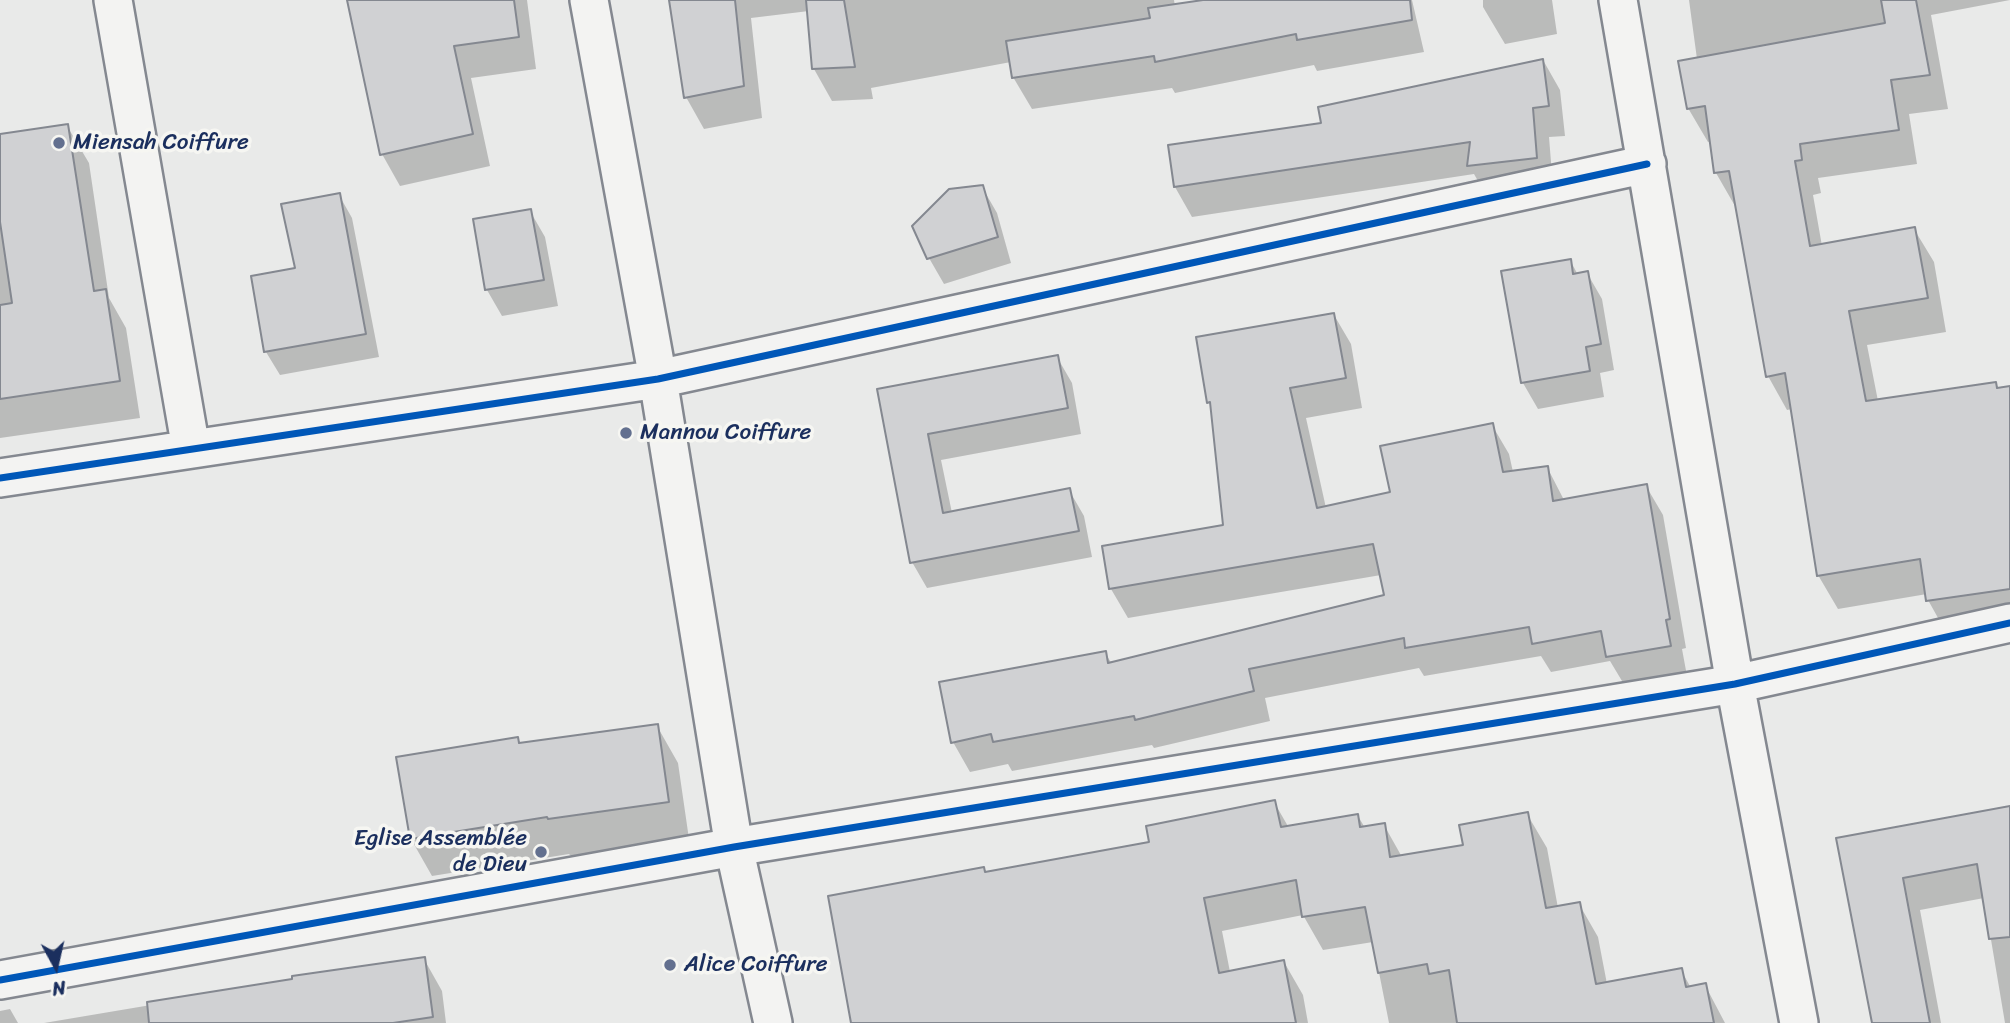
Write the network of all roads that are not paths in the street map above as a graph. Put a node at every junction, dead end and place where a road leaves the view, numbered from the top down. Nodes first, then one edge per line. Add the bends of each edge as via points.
1 (113, 0) edge
2 (589, 0) edge
3 (1618, 0) edge
4 (1647, 164) junction
5 (659, 379) junction
6 (191, 449) junction
7 (0, 478) edge
8 (2010, 623) edge
9 (1735, 684) junction
10 (734, 847) junction
11 (0, 979) edge
12 (773, 1023) edge
13 (1799, 1023) edge

1 - 6 street
2 - 5 street
3 - 4 street
4 - 5 street
4 - 9 street
5 - 6 street
5 - 10 street
6 - 7 street
8 - 9 street
9 - 10 street
9 - 13 street
10 - 11 street
10 - 12 street

